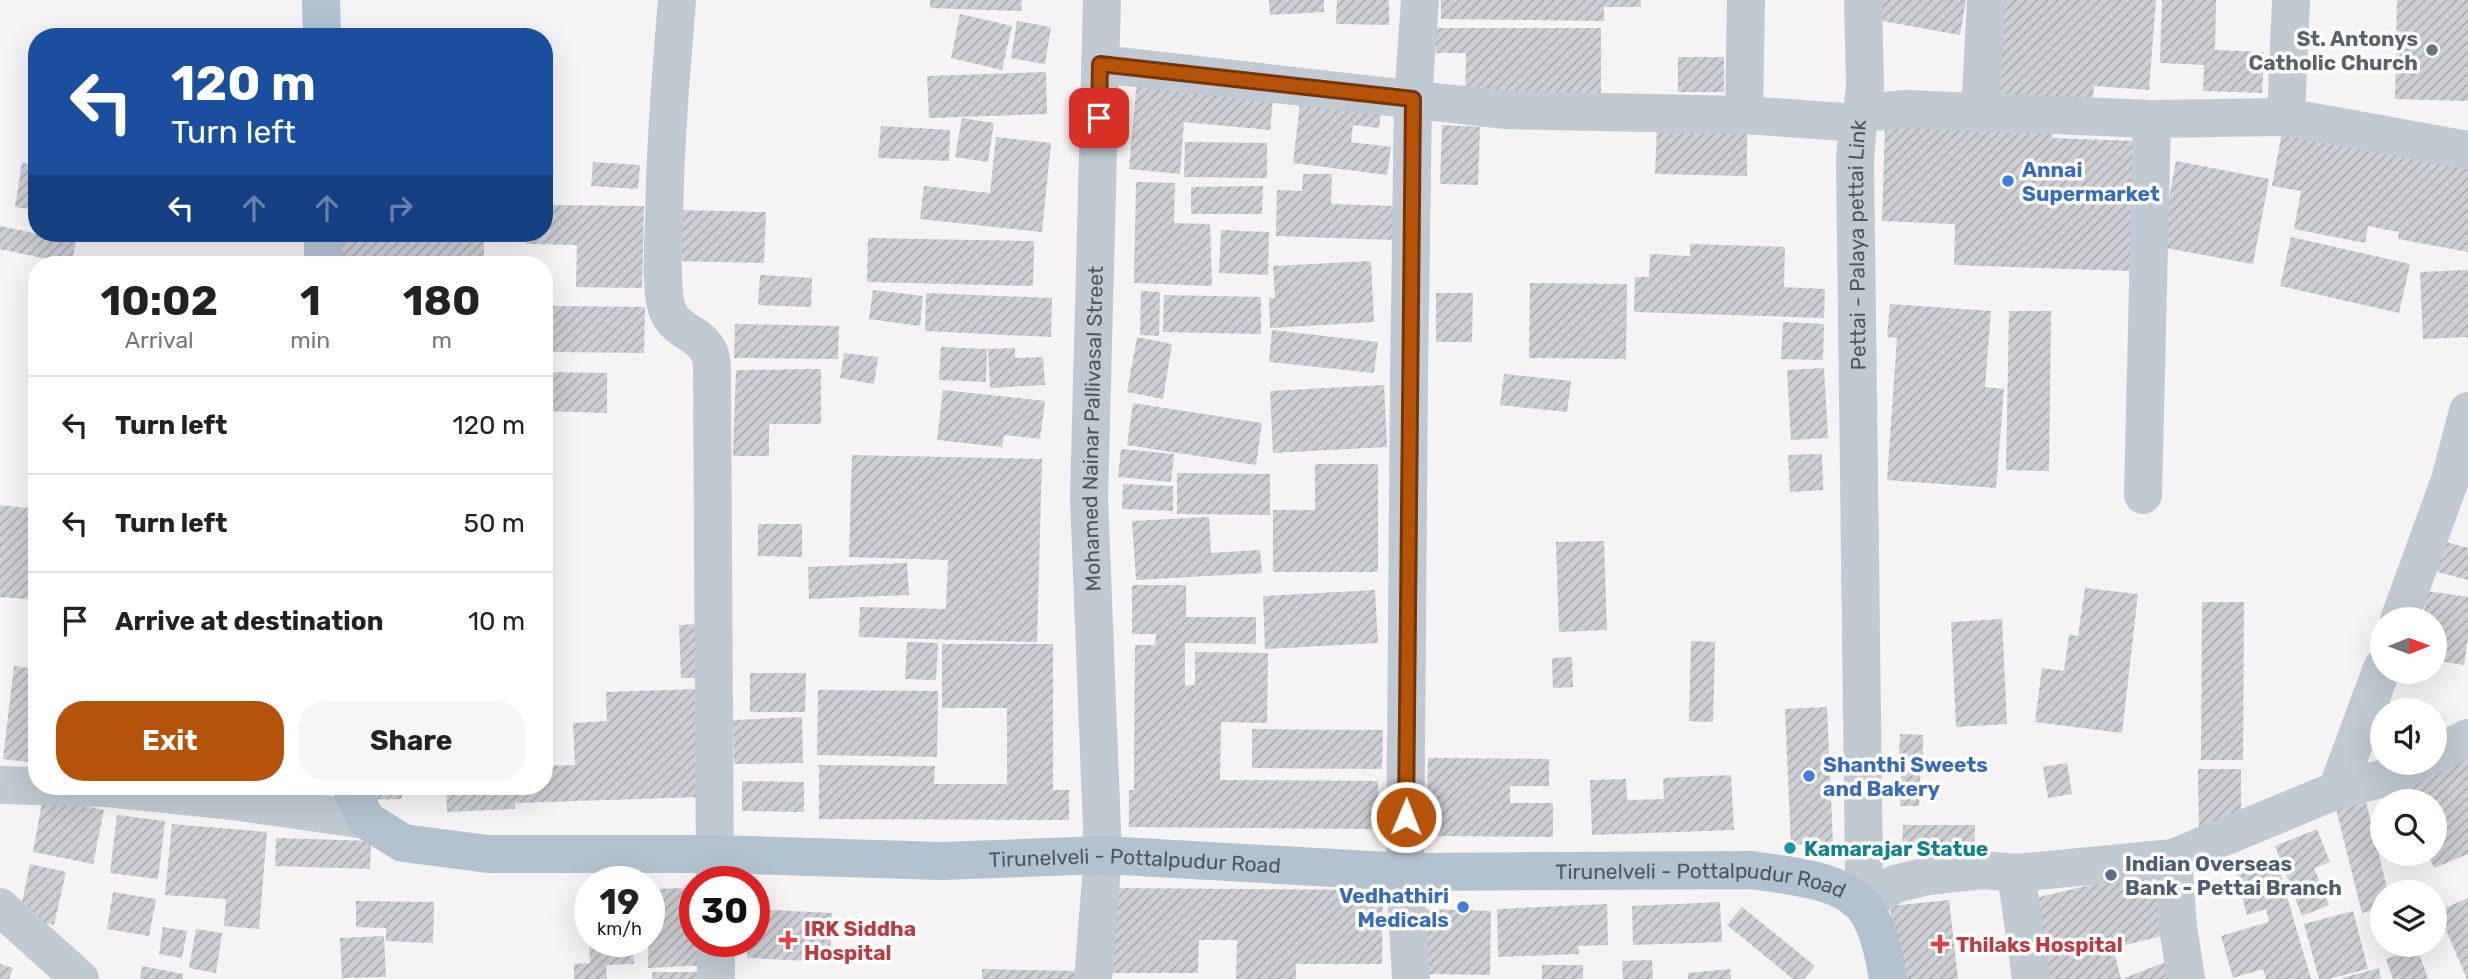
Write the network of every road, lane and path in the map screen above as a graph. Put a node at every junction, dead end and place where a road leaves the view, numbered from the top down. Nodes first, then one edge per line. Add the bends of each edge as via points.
1 (321, 0) edge
2 (677, 0) edge
3 (1102, 0) edge
4 (1420, 0) edge
5 (1746, 0) edge
6 (1863, 0) edge
7 (1986, 0) edge
8 (2291, 0) edge
9 (321, 28) edge
10 (1100, 64) junction
11 (1413, 99) junction
12 (1980, 113) junction
13 (1744, 115) junction
14 (2286, 117) junction
15 (1860, 118) junction
16 (2152, 119) junction
17 (2468, 150) edge
18 (2468, 411) edge
19 (2143, 495) dead end
20 (2404, 607) edge
21 (2376, 684) edge
22 (2468, 738) edge
23 (2447, 748) edge
24 (2391, 775) edge
25 (0, 785) edge
26 (28, 786) edge
27 (2337, 790) junction
28 (170, 795) edge
29 (354, 795) edge
30 (366, 820) junction
31 (1103, 855) junction
32 (2173, 858) junction
33 (683, 866) edge
34 (715, 866) edge
35 (770, 866) edge
36 (1405, 872) junction
37 (2016, 873) junction
38 (1861, 904) junction
39 (0, 907) edge
40 (716, 957) edge
41 (80, 979) edge
42 (716, 979) edge
43 (1093, 979) edge
44 (1411, 979) edge
45 (1888, 979) edge
46 (2031, 979) edge
47 (2186, 979) edge

1 - 9 main road
2 - 34 street via 665,164 665,302 681,330 704,344 712,373
3 - 10 street, Mohamed Nainar Pallivasal Street
4 - 11 street
5 - 13 street
6 - 15 street via 1865,86
7 - 12 street
8 - 14 street
10 - 11 street
10 - 31 street, Mohamed Nainar Pallivasal Street via 1089,497
11 - 13 street via 1506,110
11 - 36 street
12 - 15 street, Pettai - Palaya pettai Link via 1906,109
12 - 16 street, Pettai - Palaya pettai Link
13 - 15 street
14 - 16 street, Pettai - Palaya pettai Link
14 - 17 street, Pettai - Palaya pettai Link
15 - 38 street, Pettai - Palaya pettai Link via 1855,160
16 - 19 street
18 - 20 street via 2450,480
21 - 27 street
22 - 23 street
24 - 27 street
25 - 26 street
27 - 32 street
28 - 30 street
29 - 30 main road
30 - 33 main road, Tirunelveli - Pottalpudur Road via 403,842 488,854
31 - 35 main road, Tirunelveli - Pottalpudur Road
31 - 36 main road, Tirunelveli - Pottalpudur Road
31 - 43 street, Mohamed Nainar Pallivasal Street
32 - 37 street
32 - 47 street
36 - 38 main road, Tirunelveli - Pottalpudur Road via 1751,870 1808,878 1843,891
36 - 44 street
37 - 38 street via 1983,870 1909,879
37 - 46 street
38 - 45 main road, Tirunelveli - Pottalpudur Road via 1883,947
39 - 41 street
40 - 42 street

